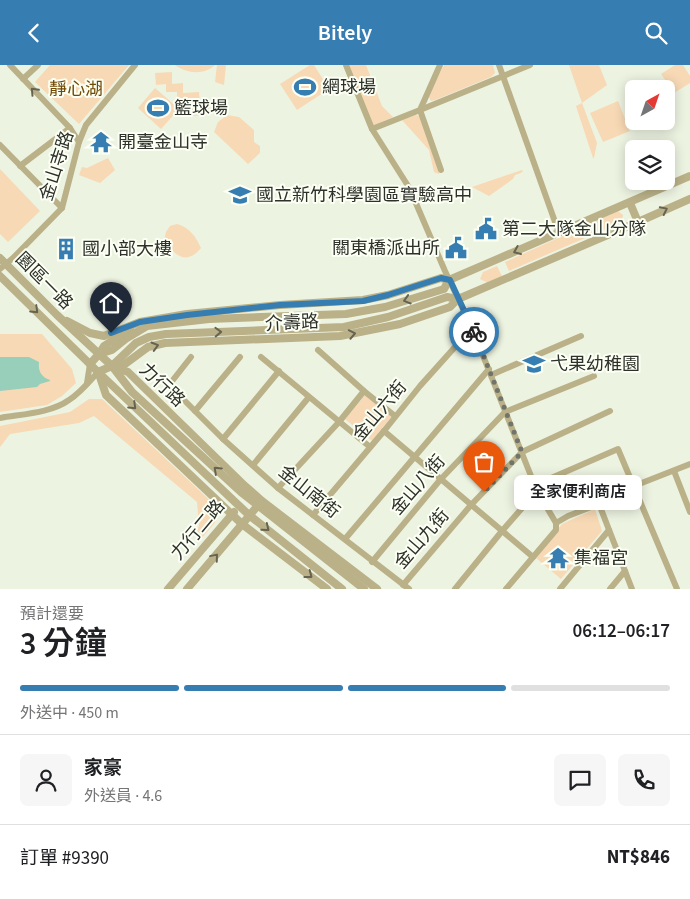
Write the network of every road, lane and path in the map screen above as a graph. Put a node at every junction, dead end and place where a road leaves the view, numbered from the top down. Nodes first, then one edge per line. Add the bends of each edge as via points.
1 (10, 65) edge
2 (38, 65) edge
3 (135, 65) edge
4 (346, 65) edge
5 (440, 65) edge
6 (499, 65) edge
7 (530, 65) edge
8 (503, 76) junction
9 (23, 79) junction
10 (420, 110) junction
11 (70, 128) junction
12 (372, 129) junction
13 (79, 142) junction
14 (0, 145) edge
15 (20, 167) junction
16 (441, 170) dead end
17 (690, 176) edge
18 (690, 199) edge
19 (630, 203) junction
20 (62, 208) junction
21 (638, 222) junction
22 (559, 233) junction
23 (2, 263) edge
24 (0, 276) edge
25 (450, 280) junction
26 (458, 299) junction
27 (57, 315) junction
28 (140, 322) junction
29 (472, 328) junction
30 (581, 336) dead end
31 (136, 343) junction
32 (318, 350) dead end
33 (99, 355) junction
34 (191, 357) dead end
35 (240, 357) dead end
36 (261, 357) dead end
37 (90, 364) junction
38 (112, 366) junction
39 (126, 368) junction
40 (279, 371) junction
41 (98, 372) junction
42 (490, 372) junction
43 (594, 375) dead end
44 (86, 385) junction
45 (364, 391) junction
46 (309, 397) junction
47 (196, 411) junction
48 (610, 411) dead end
49 (505, 412) junction
50 (396, 416) junction
51 (0, 418) edge
52 (339, 422) junction
53 (384, 431) junction
54 (223, 439) junction
55 (370, 447) junction
56 (522, 452) junction
57 (414, 458) junction
58 (690, 464) edge
59 (253, 465) junction
60 (674, 471) junction
61 (440, 480) junction
62 (634, 486) junction
63 (278, 488) junction
64 (536, 488) junction
65 (249, 495) junction
66 (260, 503) junction
67 (599, 504) junction
68 (471, 505) junction
69 (239, 506) junction
70 (690, 512) edge
71 (232, 514) junction
72 (250, 515) junction
73 (312, 515) junction
74 (556, 523) junction
75 (242, 524) junction
76 (609, 530) junction
77 (502, 531) junction
78 (344, 539) junction
79 (532, 557) junction
80 (372, 562) junction
81 (625, 571) junction
82 (406, 587) edge
83 (168, 589) edge
84 (187, 589) edge
85 (327, 589) edge
86 (342, 589) edge
87 (364, 589) edge
88 (378, 589) edge
89 (455, 589) edge
90 (506, 589) edge
91 (560, 589) edge
92 (610, 589) edge
93 (632, 589) edge
94 (677, 589) edge

1 - 9 street
2 - 9 street
3 - 13 street, 金山寺路 via 86,125
4 - 12 street
5 - 10 street
6 - 8 street
7 - 8 street
8 - 10 street
8 - 22 street
11 -> 9 street
10 - 12 street
10 - 16 street
11 - 13 street
11 - 15 street
12 - 25 street via 410,189
13 - 20 street, 金山寺路
14 - 15 street
15 - 20 street
17 - 19 street, 介壽路
21 -> 18 street, 介壽路
19 - 21 street
19 - 22 street, 介壽路
20 - 23 street, 金山寺路 via 13,258
21 - 26 street, 介壽路
22 -> 25 street, 介壽路
23 - 27 street, 園區一路
24 -> 37 street, 園區一路
25 - 26 street
25 - 28 street, 介壽路 via 441,278 363,301 280,305
25 -> 33 street, 介壽路 via 444,289 385,307 346,314 209,319 147,326
26 - 29 street
31 -> 26 street, 介壽路 via 166,334 344,327 388,317 447,297
39 -> 26 street, 介壽路 via 148,347 165,343 340,336 400,324 450,307
27 - 28 street, 介壽路 via 90,333 104,335
27 - 33 street, 園區一路
28 - 33 street, 介壽路 via 104,346
29 - 42 street
29 - 50 street, 金山六街
30 - 42 street
31 - 38 street, 介壽路
31 - 39 street
32 - 45 street
33 - 37 street, 介壽路
33 - 38 street, 園區一路
34 - 47 street, 金山南街 via 168,385
35 - 47 street
36 - 40 street
37 - 41 street, 力行路
37 - 44 street
38 - 39 street, 介壽路
38 - 41 street, 介壽路
65 -> 38 street, 力行路 via 132,392
39 - 65 street, 力行路
40 - 46 street
40 - 54 street
41 - 44 street
41 -> 69 street, 力行路
41 - 71 street, 力行路 via 106,395
42 - 49 street
42 - 57 street
43 - 49 street, 金山八街
44 - 51 street via 54,408
45 - 50 street
45 - 52 street
46 - 52 street
46 - 59 street
47 - 54 street, 金山南街
48 - 56 street, 金山九街
49 - 56 street
49 - 61 street, 金山八街
50 - 53 street, 金山六街
52 - 55 street
52 - 63 street
53 - 55 street, 金山六街
53 - 57 street
54 - 59 street, 金山南街
55 - 73 street, 金山六街
56 - 64 street
56 - 68 street, 金山九街
57 - 61 street
57 - 78 street
58 - 60 street
59 - 63 street, 金山南街
60 - 62 street
60 - 70 street
61 - 68 street
61 - 80 street, 金山八街
62 - 64 street via 618,449
62 - 67 street
62 - 94 street
63 - 73 street, 金山南街
64 - 74 street
64 - 77 street
65 - 66 street, 力行路
65 - 69 street, 力行二路
66 - 72 street, 力行二路
66 - 87 street, 力行路
66 - 88 street, 力行路
67 - 74 street
67 - 76 street
68 - 77 street
68 - 82 street, 金山九街
69 - 71 street, 力行二路
69 - 72 street, 力行路
71 - 75 street, 力行路
71 - 83 street, 力行二路
72 - 75 street, 力行二路
72 -> 86 street, 力行路
73 - 78 street, 金山南街
74 - 79 street via 556,530
84 -> 75 street, 力行二路
75 -> 85 street, 力行路
76 - 81 street
76 - 91 street
77 - 79 street
77 - 89 street
78 - 80 street, 金山南街
79 - 90 street
80 - 82 street, 金山南街
81 - 92 street
81 - 93 street

